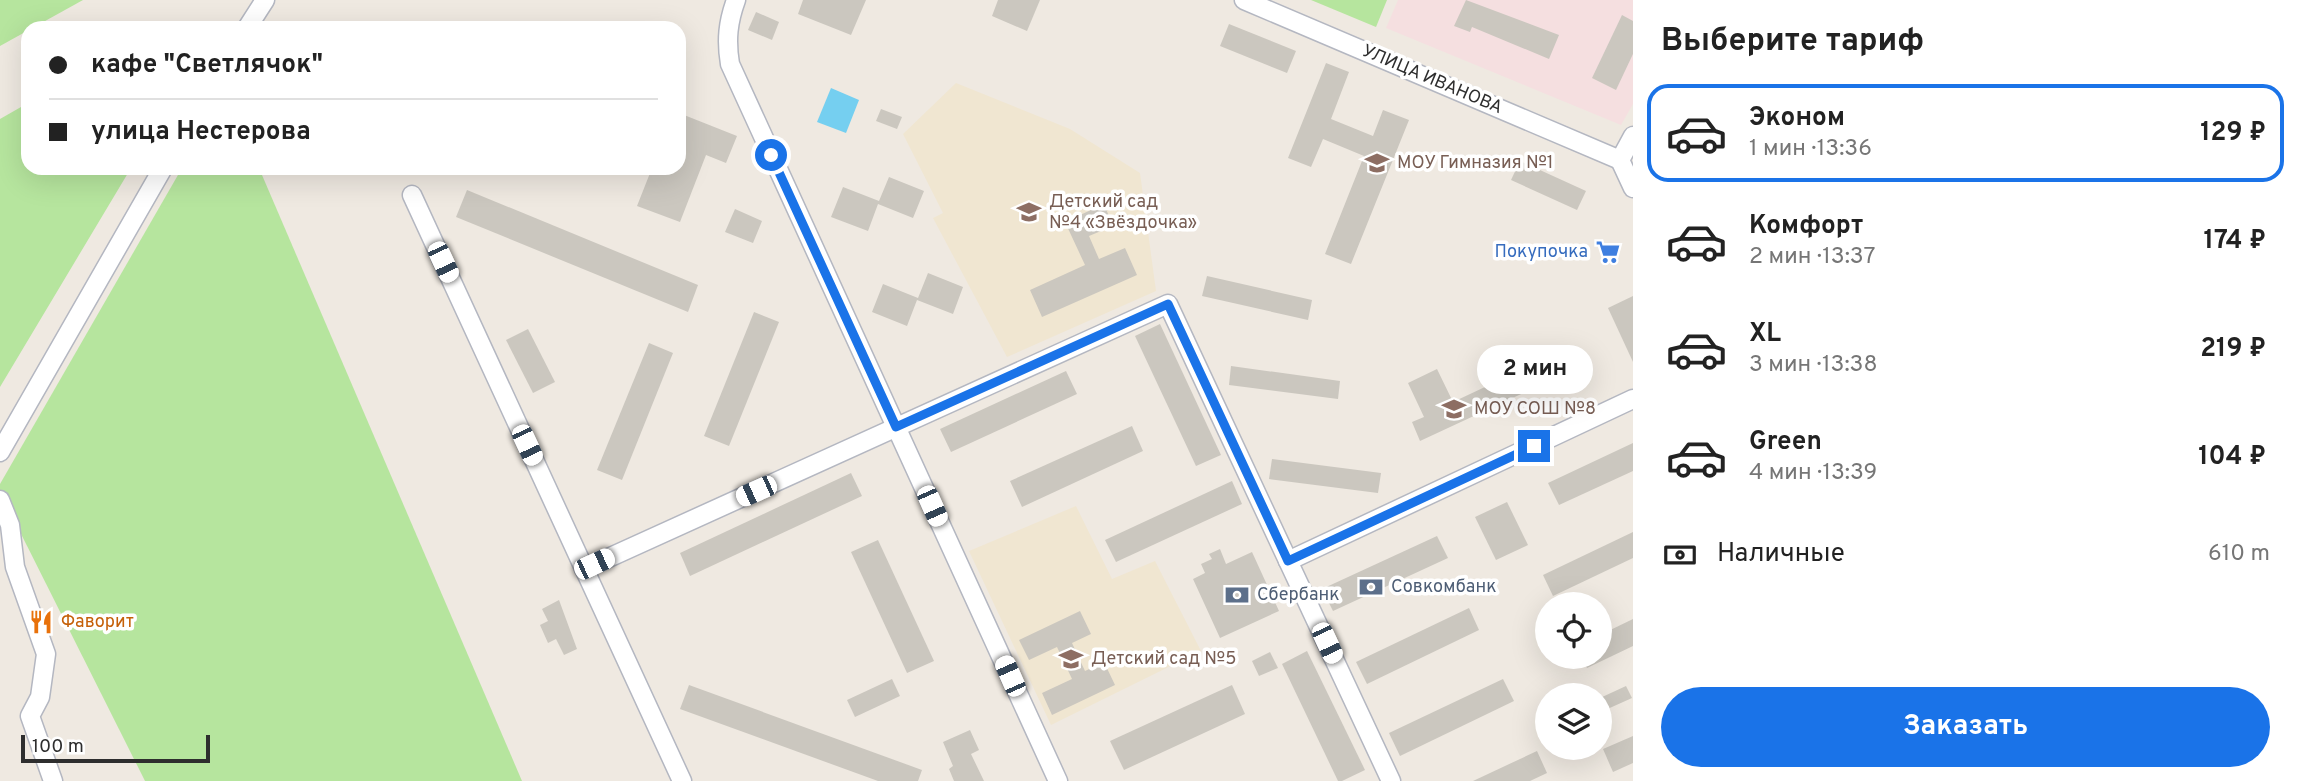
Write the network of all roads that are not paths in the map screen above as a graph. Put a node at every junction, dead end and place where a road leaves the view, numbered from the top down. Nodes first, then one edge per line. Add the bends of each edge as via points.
1 (265, 0) edge
2 (736, 0) edge
3 (1244, 0) edge
4 (252, 21) edge
5 (1633, 136) edge
6 (1620, 160) junction
7 (159, 175) edge
8 (1633, 188) edge
9 (411, 195) dead end
10 (1633, 399) edge
11 (896, 427) junction
12 (0, 452) edge
13 (0, 500) edge
14 (1288, 561) junction
15 (584, 569) junction
16 (53, 781) edge
17 (681, 781) edge
18 (1058, 781) edge
19 (1391, 781) edge

1 - 4 street
2 - 11 street via 729,19 730,64
3 - 6 street, УЛИЦА ИВАНОВА
5 - 6 street
6 - 8 street
7 - 12 street
9 - 15 street
10 - 14 street
11 - 14 street via 1168,304
11 - 15 street
11 - 18 street
13 - 16 street via 10,525 15,567 46,654 40,696 30,716
14 - 19 street
15 - 17 street

